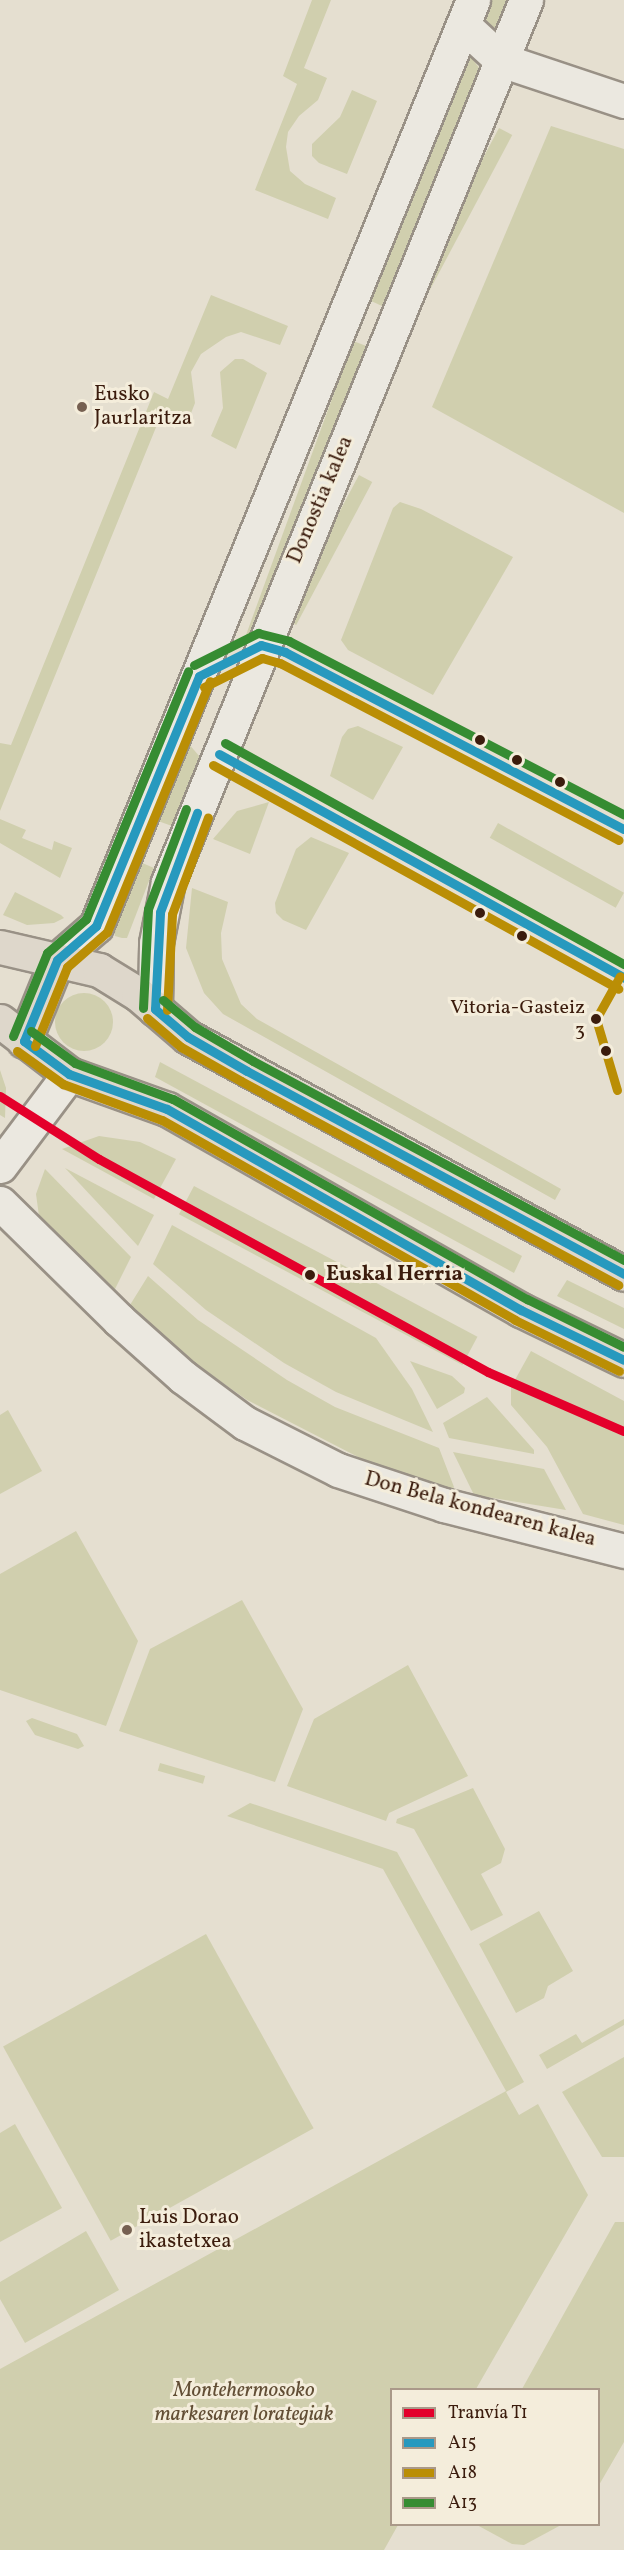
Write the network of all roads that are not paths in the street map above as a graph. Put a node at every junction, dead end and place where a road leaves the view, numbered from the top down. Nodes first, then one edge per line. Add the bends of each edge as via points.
1 (526, 0) edge
2 (468, 12) edge
3 (501, 60) junction
4 (624, 101) edge
5 (0, 946) edge
6 (57, 960) junction
7 (155, 1009) junction
8 (12, 1031) edge
9 (69, 1074) junction
10 (0, 1166) edge
11 (0, 1203) edge
12 (624, 1274) edge
13 (624, 1360) edge
14 (624, 1551) edge

1 - 3 street, Donostia kalea
2 - 3 street
2 - 6 street via 96,926
3 - 4 street
3 - 7 street, Donostia kalea via 168,882 156,943
5 - 6 main road via 23,955
6 - 7 main road via 99,970
6 - 8 main road
7 - 12 main road via 207,1048
8 - 9 main road
9 - 10 street
9 - 13 main road via 167,1109 521,1310
11 - 14 street, Don Bela kondearen kalea via 127,1327 183,1377 245,1424 338,1470 444,1505

